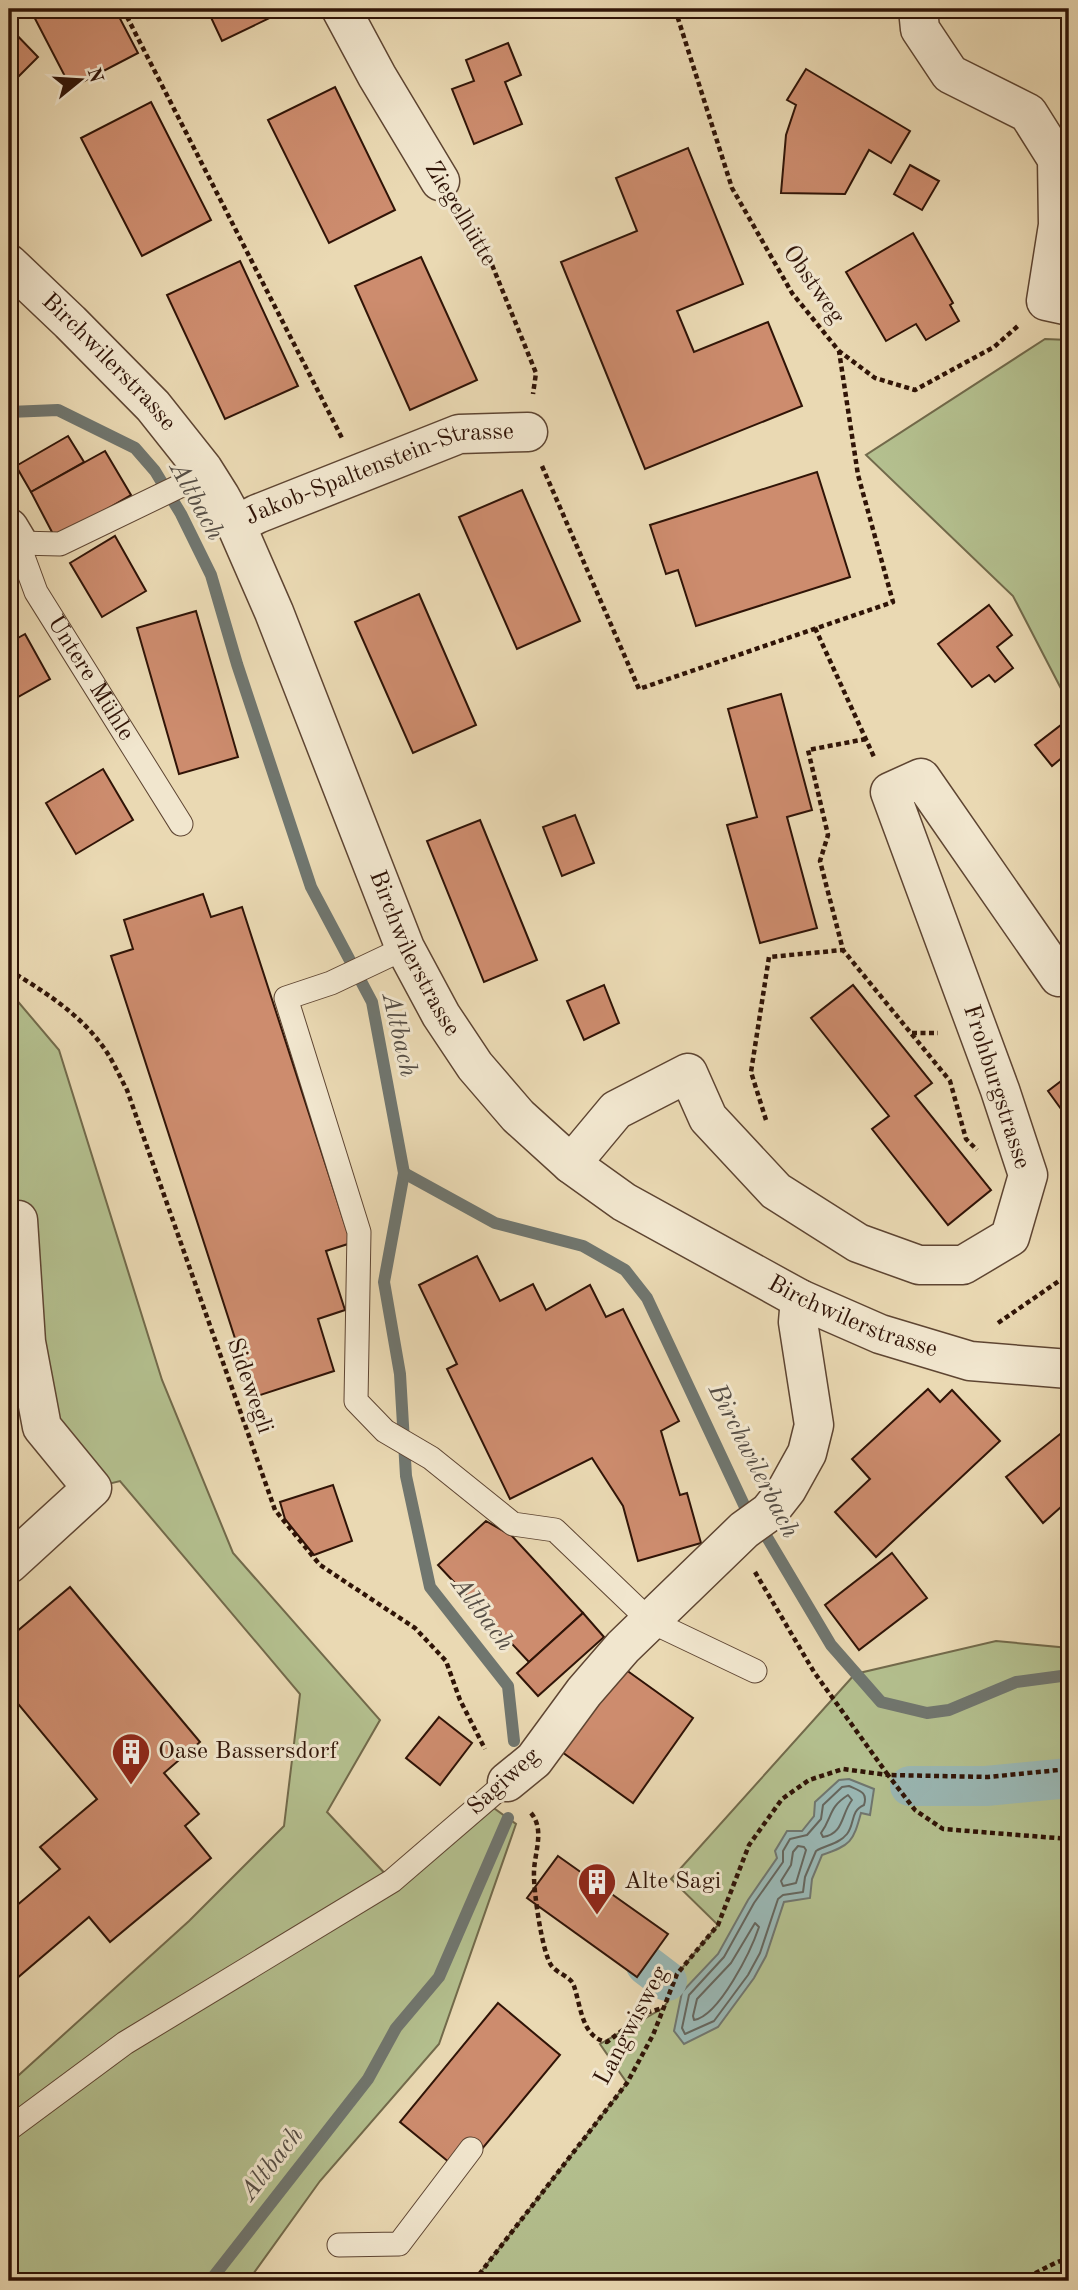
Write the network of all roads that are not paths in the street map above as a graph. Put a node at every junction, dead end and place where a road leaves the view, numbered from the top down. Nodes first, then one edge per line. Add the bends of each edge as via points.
1 (341, 9) edge
2 (918, 9) edge
3 (440, 181) road end
4 (9, 264) edge
5 (1058, 304) edge
6 (528, 432) road end
7 (192, 477) junction
8 (236, 525) junction
9 (12, 540) edge
10 (181, 824) dead end
11 (392, 955) junction
12 (1059, 977) dead end
13 (571, 1164) junction
14 (18, 1220) dead end
15 (800, 1300) junction
16 (1069, 1369) edge
17 (9, 1564) edge
18 (650, 1621) junction
19 (755, 1671) dead end
20 (507, 1782) joint
21 (9, 2129) edge
22 (471, 2149) dead end
23 (339, 2245) dead end

1 - 3 street, Ziegelhütte
2 - 5 street via 920,29 950,74 1028,113 1057,159
4 - 7 street, Birchwilerstrasse via 153,406
6 - 8 street, Jakob-Spaltenstein-Strasse via 459,435
7 - 8 street, Birchwilerstrasse
7 - 9 lane via 60,544
8 - 11 street, Birchwilerstrasse via 274,612
9 - 10 lane, Untere Mühle via 36,592
11 - 13 street, Birchwilerstrasse via 475,1066 518,1116
11 - 18 lane via 286,998 359,1232 356,1401 385,1431 431,1458 513,1524 555,1530
12 - 13 street, Frohburgstrasse via 921,778 890,792 1024,1163 1027,1175 1010,1237 963,1265 919,1265 858,1243 776,1191 708,1118 688,1073 616,1110
13 - 15 street, Birchwilerstrasse via 624,1202
14 - 17 street via 26,1342 42,1427 92,1488
15 - 16 street, Birchwilerstrasse via 880,1334 970,1361
15 - 18 street, Sagiweg via 798,1322 814,1425 807,1453 787,1489
18 - 19 lane
18 - 20 street, Sagiweg via 584,1692 534,1760
20 - 21 lane, Sagiweg via 393,1881 125,2042
22 - 23 lane via 399,2244

